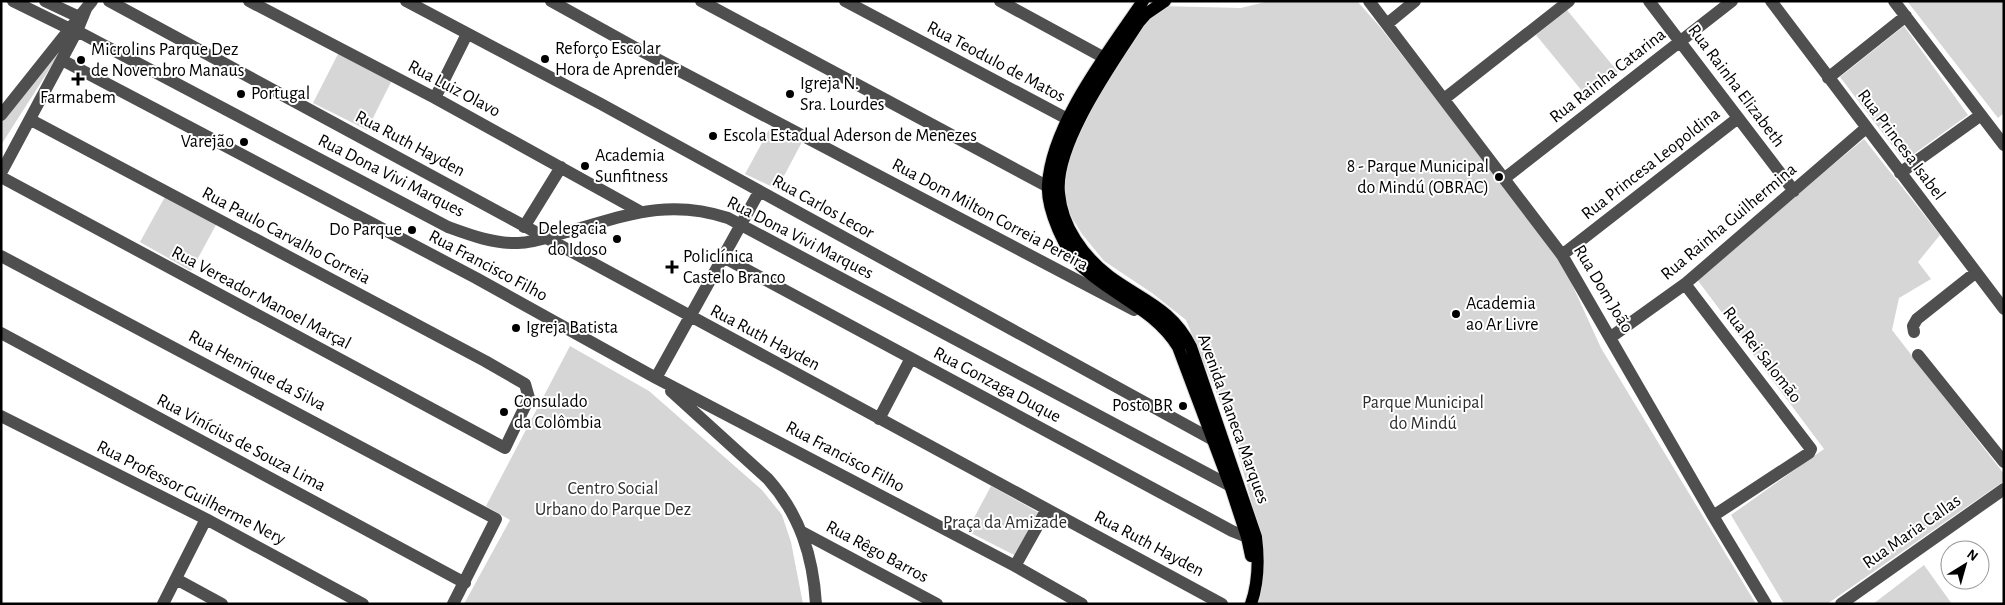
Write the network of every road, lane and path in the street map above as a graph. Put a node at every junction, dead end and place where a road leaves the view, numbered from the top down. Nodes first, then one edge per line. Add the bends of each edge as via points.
1 (13, 1) edge
2 (45, 1) edge
3 (109, 1) edge
4 (249, 1) edge
5 (406, 1) edge
6 (551, 1) edge
7 (700, 1) edge
8 (845, 1) edge
9 (1000, 1) edge
10 (1365, 1) edge
11 (1369, 1) edge
12 (1415, 1) edge
13 (1569, 1) edge
14 (1649, 1) edge
15 (1732, 1) edge
16 (1771, 1) edge
17 (1894, 1) edge
18 (1152, 3) edge
19 (86, 9) edge
20 (1906, 16) junction
21 (1383, 18) junction
22 (74, 30) junction
23 (467, 34) junction
24 (1680, 41) junction
25 (62, 60) junction
26 (1109, 60) junction
27 (1828, 78) junction
28 (29, 82) junction
29 (43, 97) junction
30 (435, 98) junction
31 (1444, 99) junction
32 (2, 113) edge
33 (1981, 115) junction
34 (1738, 118) junction
35 (31, 120) junction
36 (1072, 122) junction
37 (1866, 128) junction
38 (2004, 146) edge
39 (561, 167) junction
40 (1, 173) edge
41 (1900, 173) junction
42 (1, 177) edge
43 (1505, 178) junction
44 (1053, 189) junction
45 (1794, 191) junction
46 (759, 192) junction
47 (641, 212) junction
48 (741, 223) junction
49 (524, 227) junction
50 (544, 238) junction
51 (1562, 255) junction
52 (1, 256) edge
53 (723, 257) junction
54 (1975, 273) junction
55 (1685, 284) junction
56 (2002, 304) edge
57 (690, 317) junction
58 (1177, 323) junction
59 (1162, 324) junction
60 (1914, 332) dead end
61 (1, 333) edge
62 (1611, 337) junction
63 (1918, 355) dead end
64 (911, 358) junction
65 (656, 378) junction
66 (1, 416) edge
67 (879, 419) junction
68 (1219, 441) junction
69 (506, 448) joint
70 (2004, 462) edge
71 (2004, 489) edge
72 (1237, 490) junction
73 (1047, 509) junction
74 (1713, 516) junction
75 (206, 518) junction
76 (802, 532) junction
77 (1252, 537) junction
78 (1015, 566) junction
79 (176, 579) junction
80 (465, 583) junction
81 (163, 604) edge
82 (222, 604) edge
83 (363, 604) edge
84 (454, 604) edge
85 (816, 604) edge
86 (937, 604) edge
87 (1082, 604) edge
88 (1222, 604) edge
89 (1244, 604) edge
90 (1251, 604) edge
91 (1766, 604) edge
92 (1841, 604) edge

1 - 22 street, Rua Dona Vivi Marques
2 - 19 street
3 - 49 street, Rua Ruth Hayden
4 - 30 street, Rua Luiz Olavo
5 - 23 street, Rua Carlos Lecor
6 - 59 street, Rua Dom Milton Correia Pereira
7 - 44 street
8 - 36 street, Rua Teodulo de Matos
9 - 26 street
10 - 21 street, Rua Dom João
11 - 21 street, Rua Dom João
12 - 21 street
13 - 31 street
14 - 24 street, Rua Rainha Elizabeth
15 - 24 street, Rua Rainha Catarina
16 - 27 street, Rua Princesa Isabel
17 - 20 street
18 - 26 main road, Avenida Maneca Marques
19 - 22 street
20 - 27 street
20 - 33 street
21 - 31 street, Rua Dom João
22 - 25 street
22 - 28 street
22 - 50 street, Rua Dona Vivi Marques via 448,227 479,238 511,243
23 - 30 street
23 - 46 street, Rua Carlos Lecor
24 - 34 street, Rua Rainha Elizabeth
24 - 43 street, Rua Rainha Catarina
25 - 29 street
25 - 65 street, Rua Francisco Filho via 514,298
26 - 36 main road, Avenida Maneca Marques
27 - 37 street, Rua Princesa Isabel
28 - 29 street
28 - 32 street
29 - 35 street
30 - 39 street, Rua Luiz Olavo
31 - 43 street, Rua Dom João
33 - 38 street
33 - 41 street
34 - 45 street, Rua Rainha Elizabeth
34 - 51 street, Rua Princesa Leopoldina
35 - 40 street
35 - 69 street, Rua Paulo Carvalho Correia via 525,384 529,398
36 - 44 main road, Avenida Maneca Marques via 1052,160
37 - 41 street, Rua Princesa Isabel
37 - 45 street, Rua Rainha Guilhermina
39 - 47 street, Rua Luiz Olavo
39 - 49 street
41 - 54 street, Rua Princesa Isabel
42 - 69 street, Rua Vereador Manoel Marçal
43 - 51 street, Rua Dom João
44 - 58 main road, Avenida Maneca Marques via 1076,243 1090,260
44 - 59 main road, Avenida Maneca Marques via 1054,219 1066,247 1078,263
45 - 55 street, Rua Rainha Guilhermina
46 - 48 street
46 - 68 street, Rua Carlos Lecor
47 - 48 street, Rua Dona Vivi Marques via 690,208
47 - 50 street, Rua Dona Vivi Marques
48 - 53 street
48 - 72 street, Rua Dona Vivi Marques
49 - 50 street, Rua Ruth Hayden
50 - 57 street, Rua Ruth Hayden
51 - 62 street, Rua Dom João
52 - 80 street, Rua Henrique da Silva via 496,520
53 - 57 street
53 - 64 street, Rua Gonzaga Duque
54 - 56 street, Rua Princesa Isabel
54 - 60 street via 1917,320 1912,326
55 - 62 street, Rua Rainha Guilhermina
55 - 74 street, Rua Rei Salomão via 1811,449
57 - 65 street
57 - 67 street, Rua Ruth Hayden
58 - 59 street
58 - 68 main road, Avenida Maneca Marques via 1197,361
59 - 68 main road, Avenida Maneca Marques via 1178,347
61 - 80 street, Rua Vinícius de Souza Lima
62 - 74 street, Rua Dom João
63 - 70 street
64 - 67 street
64 - 77 street, Rua Gonzaga Duque via 1223,527
65 - 76 street via 768,479 794,512
65 - 78 street, Rua Francisco Filho
66 - 75 street, Rua Professor Guilherme Nery
67 - 73 street, Rua Ruth Hayden
68 - 72 main road, Avenida Maneca Marques
71 - 92 street, Rua Maria Callas
72 - 77 main road, Avenida Maneca Marques
73 - 78 street
73 - 88 street, Rua Ruth Hayden
74 - 91 street, Rua Dom João
75 - 79 street
75 - 83 street, Rua Professor Guilherme Nery
76 - 85 street
76 - 86 street, Rua Rêgo Barros
77 - 89 main road, Avenida Maneca Marques via 1250,587
77 - 90 main road, Avenida Maneca Marques via 1258,575
78 - 87 street, Rua Francisco Filho
79 - 81 street
79 - 82 street
80 - 84 street

